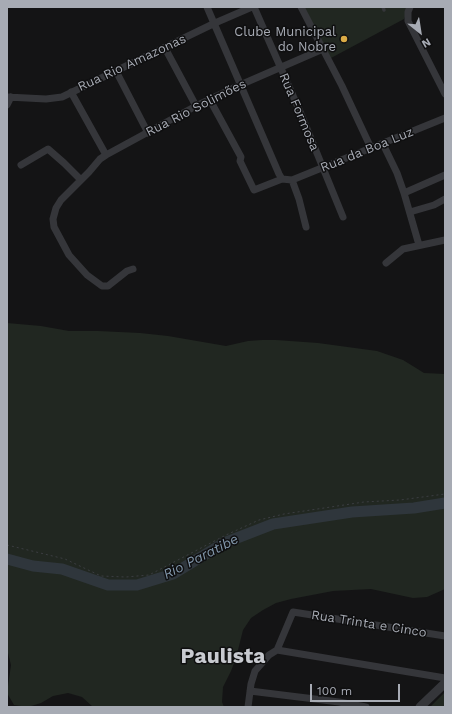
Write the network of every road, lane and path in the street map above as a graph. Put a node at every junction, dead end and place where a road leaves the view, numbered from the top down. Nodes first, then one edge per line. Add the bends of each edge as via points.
1 (207, 7) edge
2 (253, 7) edge
3 (301, 7) edge
4 (410, 7) edge
5 (215, 23) junction
6 (165, 48) junction
7 (323, 49) junction
8 (280, 68) junction
9 (116, 70) junction
10 (240, 85) junction
11 (71, 92) junction
12 (445, 94) edge
13 (9, 97) edge
14 (210, 100) junction
15 (7, 105) edge
16 (196, 106) junction
17 (445, 118) edge
18 (148, 133) junction
19 (383, 144) junction
20 (371, 148) junction
21 (106, 155) junction
22 (21, 164) dead end
23 (322, 168) junction
24 (445, 175) edge
25 (287, 179) junction
26 (80, 181) junction
27 (404, 193) junction
28 (445, 199) edge
29 (410, 212) junction
30 (343, 217) dead end
31 (306, 227) dead end
32 (445, 240) edge
33 (419, 245) junction
34 (386, 263) dead end
35 (133, 269) dead end
36 (445, 494) edge
37 (7, 546) edge
38 (445, 636) edge
39 (277, 650) junction
40 (445, 678) edge
41 (445, 683) edge
42 (250, 691) junction
43 (248, 707) edge
44 (366, 707) edge
45 (420, 707) edge

1 - 5 street
2 - 5 street, Rua Rio Amazonas
2 - 8 street, Rua Formosa
3 - 7 street
4 - 12 street via 408,21
5 - 6 street, Rua Rio Amazonas
5 - 10 street
6 - 9 street, Rua Rio Amazonas
6 - 16 street
7 - 8 street, Rua Rio Solimões
7 - 20 street
8 - 10 street, Rua Rio Solimões
8 - 23 street, Rua Formosa
9 - 11 street, Rua Rio Amazonas
9 - 18 street
10 - 14 street, Rua Rio Solimões
10 - 25 street via 279,174
11 - 13 street, Rua Rio Amazonas via 55,99
11 - 21 street
13 - 15 street
14 - 16 street, Rua Rio Solimões
14 - 25 street, Rua da Boa Luz via 241,157 240,161 254,190
16 - 18 street, Rua Rio Solimões
17 - 19 street, Rua da Boa Luz
18 - 21 street, Rua Rio Solimões
19 - 20 street, Rua da Boa Luz
19 - 27 street
20 - 23 street, Rua da Boa Luz
21 - 26 street, Rua Rio Solimões
22 - 26 street via 48,149
23 - 25 street, Rua da Boa Luz
23 - 30 street, Rua Formosa
24 - 27 street
25 - 31 street via 299,199
26 - 35 street, Rua Rio Solimões via 58,203 53,219 68,255 87,275 104,286 110,285
27 - 29 street
28 - 29 street
29 - 33 street
32 - 33 street
33 - 34 street via 403,249
36 - 37 path via 364,502 259,520 149,575 101,576 65,559
38 - 39 street, Rua Trinta e Cinco via 293,612
39 - 40 street
39 - 42 street via 260,664 253,676
41 - 45 street
42 - 43 street
42 - 44 street

